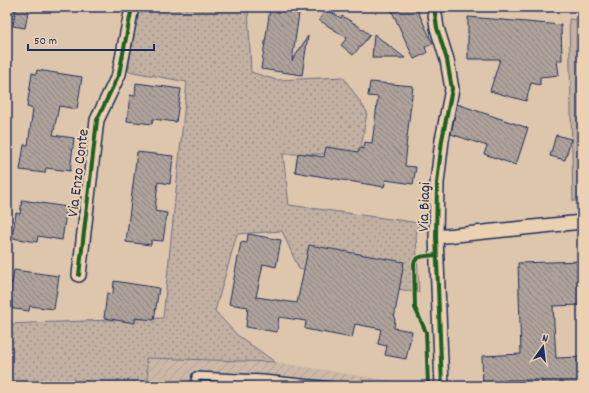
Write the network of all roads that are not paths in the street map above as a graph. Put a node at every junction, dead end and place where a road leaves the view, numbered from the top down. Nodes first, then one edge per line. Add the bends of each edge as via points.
1 (132, 7) edge
2 (434, 7) edge
3 (582, 222) edge
4 (436, 236) junction
5 (79, 275) dead end
6 (196, 386) edge
7 (332, 386) edge
8 (442, 386) edge

1 - 5 street, Via Enzo Conte via 119,74 97,120
2 - 4 street, Via Biagi via 452,89 437,183
3 - 4 street, Via Biagi
4 - 8 street, Via Biagi
6 - 7 lane via 196,376

